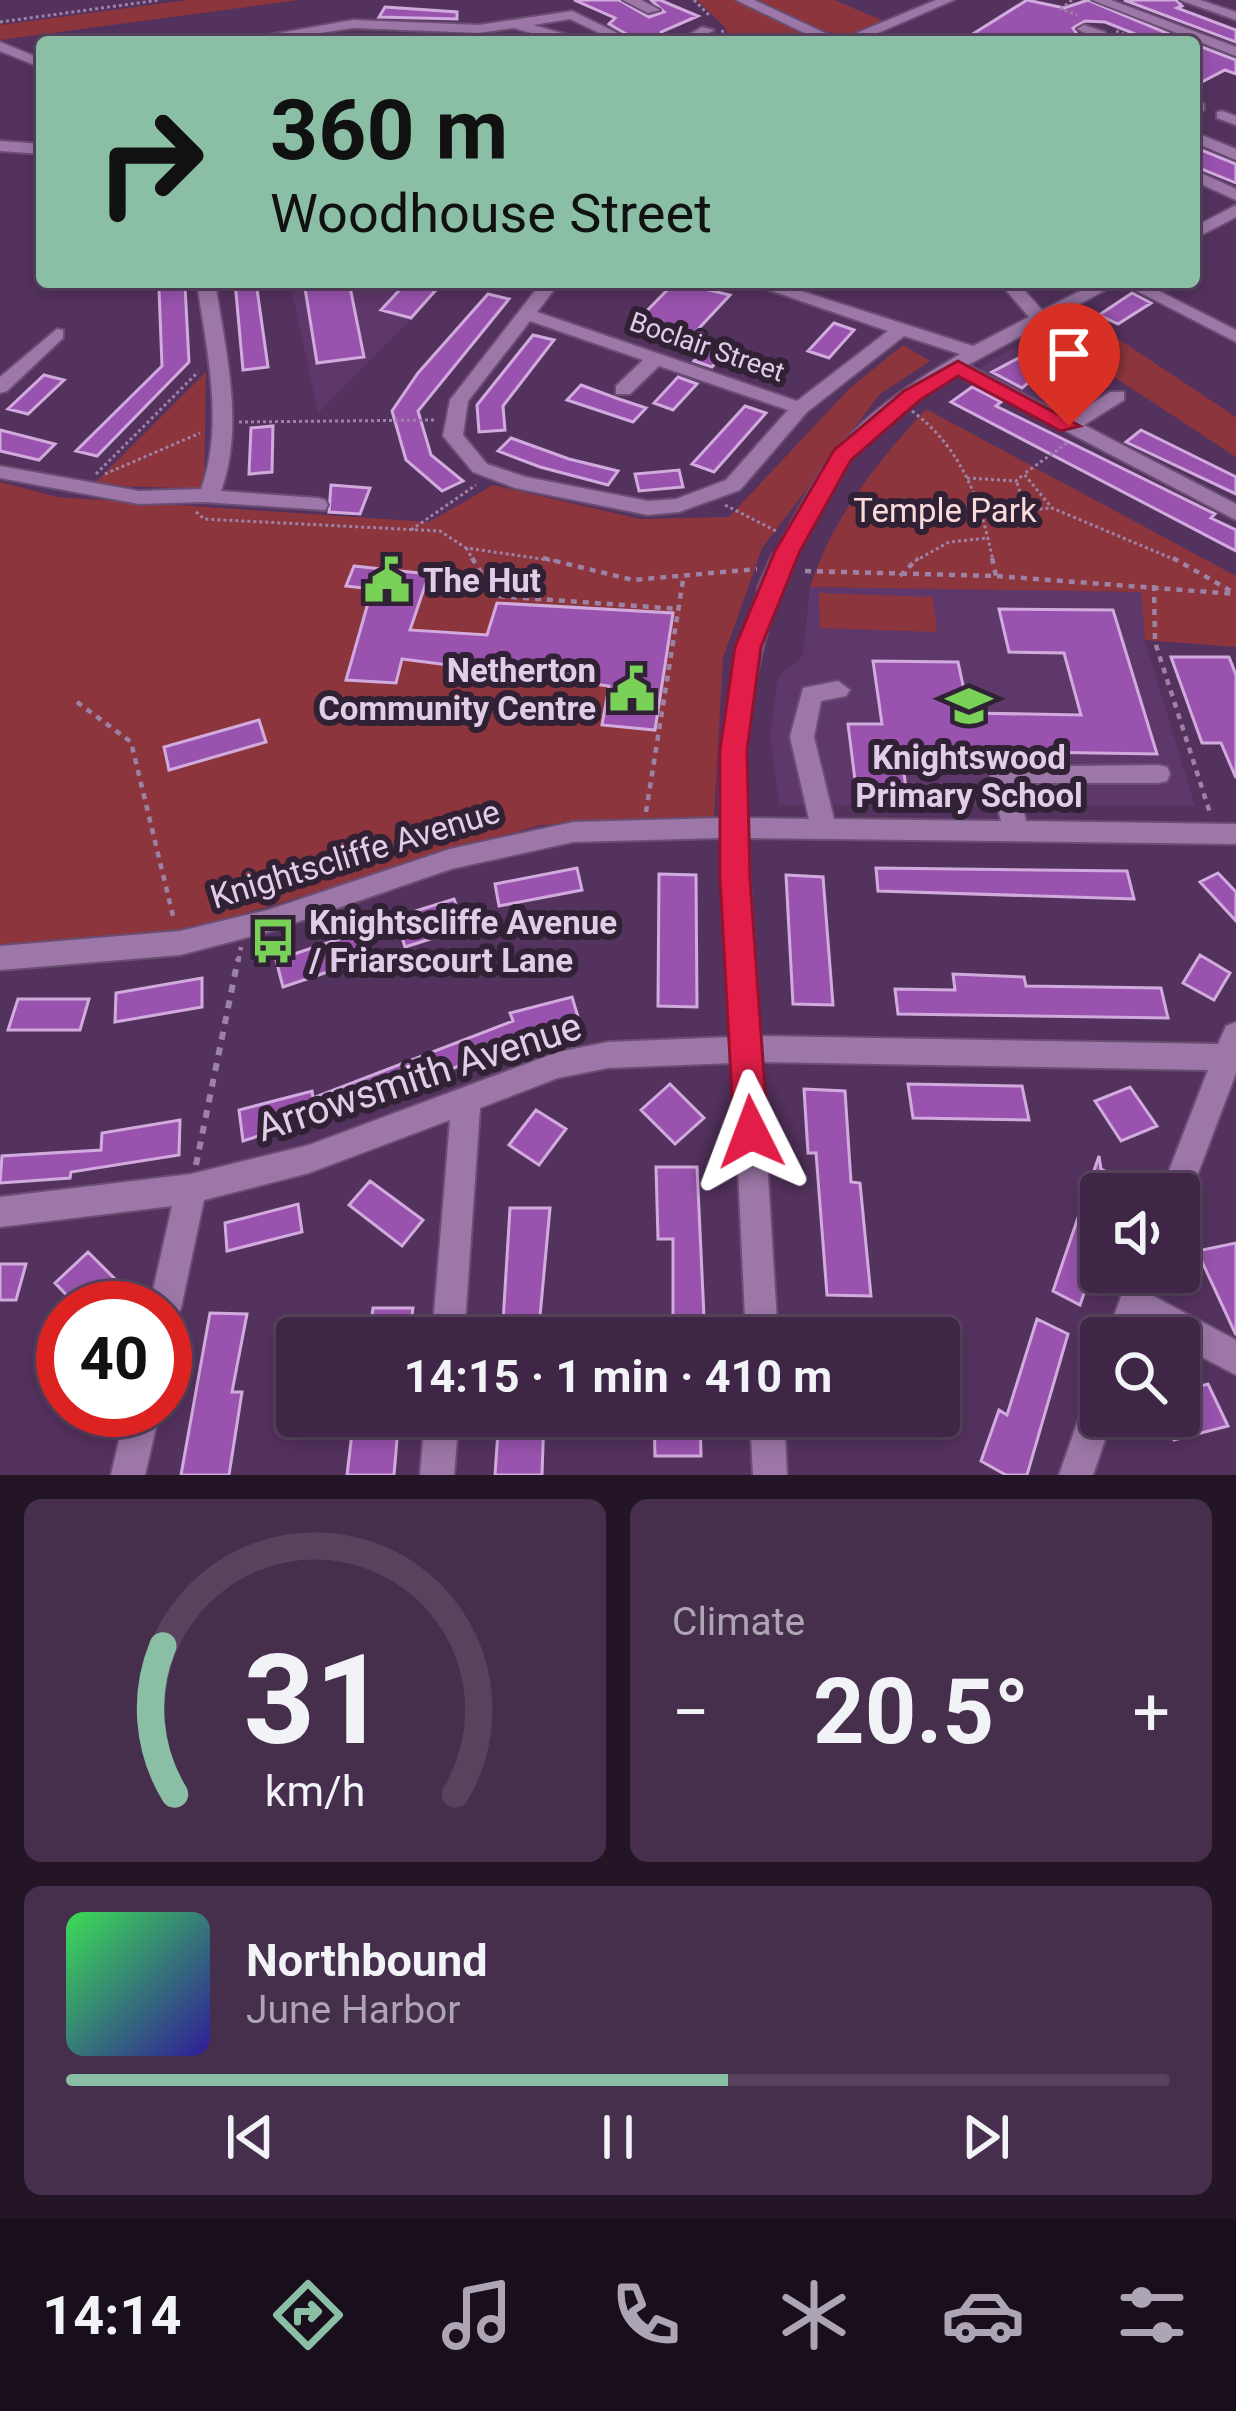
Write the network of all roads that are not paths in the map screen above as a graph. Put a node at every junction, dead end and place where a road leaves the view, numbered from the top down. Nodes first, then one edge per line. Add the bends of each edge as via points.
1 (589, 0) edge
2 (630, 0) edge
3 (743, 0) edge
4 (947, 0) edge
5 (1099, 0) edge
6 (1187, 0) edge
7 (367, 5) dead end
8 (1206, 7) junction
9 (653, 10) dead end
10 (572, 15) junction
11 (1236, 16) edge
12 (515, 23) junction
13 (353, 24) junction
14 (1166, 25) junction
15 (707, 30) dead end
16 (274, 36) edge
17 (562, 36) edge
18 (616, 36) edge
19 (696, 36) edge
20 (821, 36) edge
21 (860, 36) edge
22 (1194, 36) edge
23 (1200, 38) edge
24 (1212, 43) junction
25 (0, 46) edge
26 (1200, 48) edge
27 (1236, 52) edge
28 (36, 61) edge
29 (1200, 139) edge
30 (0, 146) edge
31 (36, 149) edge
32 (1236, 155) edge
33 (1200, 179) edge
34 (1236, 195) edge
35 (1236, 210) edge
36 (1200, 231) edge
37 (207, 288) edge
38 (546, 288) edge
39 (774, 288) edge
40 (1013, 288) edge
41 (1100, 288) edge
42 (1140, 288) edge
43 (527, 314) junction
44 (1041, 320) junction
45 (903, 328) junction
46 (57, 334) dead end
47 (1236, 337) edge
48 (979, 354) junction
49 (657, 357) junction
50 (958, 367) junction
51 (0, 387) edge
52 (623, 390) dead end
53 (1117, 396) dead end
54 (800, 408) junction
55 (1075, 430) junction
56 (0, 472) edge
57 (201, 497) junction
58 (318, 505) dead end
59 (1236, 514) edge
60 (838, 690) dead end
61 (1158, 775) dead end
62 (733, 828) junction
63 (824, 829) junction
64 (1016, 832) junction
65 (1226, 834) edge
66 (0, 958) edge
67 (1230, 1046) edge
68 (747, 1049) junction
69 (466, 1097) junction
70 (1182, 1173) edge
71 (191, 1189) junction
72 (0, 1212) edge
73 (171, 1281) edge
74 (1148, 1293) edge
75 (450, 1317) edge
76 (761, 1317) edge
77 (1236, 1358) edge
78 (136, 1437) edge
79 (440, 1437) edge
80 (767, 1437) edge
81 (1089, 1437) edge
82 (128, 1475) edge
83 (437, 1475) edge
84 (770, 1475) edge
85 (1076, 1475) edge

1 - 10 street
2 - 9 street
3 - 20 street
4 - 21 street
5 - 14 street
6 - 8 street
7 - 13 street
8 - 11 street
8 - 14 street
10 - 12 street
10 - 18 street
12 - 13 street via 428,30
12 - 17 street
13 - 16 street
14 - 22 street
15 - 19 street
23 - 24 street
24 - 26 street
24 - 27 street
25 - 28 street
29 - 32 street
30 - 31 street
33 - 34 street
35 - 36 street
37 - 57 street via 220,425 215,483
38 - 43 street
39 - 45 street
40 - 44 street
41 - 44 street
42 - 47 street
43 - 49 street, Boclair Street
43 - 54 street via 458,400 453,436 494,473 648,508 709,497 733,485
44 - 48 street
45 - 48 street
45 - 54 street
46 - 51 street
48 - 50 street
49 - 52 street
49 - 54 street, Boclair Street
50 - 55 street
50 - 62 street, bridge via 842,455 788,561 767,582 735,722
53 - 55 street
55 - 59 street
56 - 57 street via 80,490
57 - 58 street
60 - 63 street via 811,694 802,720
61 - 64 street via 1002,774
62 - 63 street, Knightscliffe Avenue
62 - 66 street, Knightscliffe Avenue via 573,832 493,848 180,943
62 - 68 street
63 - 64 street, Knightscliffe Avenue
64 - 65 street, Knightscliffe Avenue
67 - 68 street, Arrowsmith Avenue
67 - 70 street
68 - 69 street, Arrowsmith Avenue via 608,1055
68 - 76 street
69 - 71 street, Arrowsmith Avenue via 309,1159
69 - 75 street
71 - 72 street, Arrowsmith Avenue
71 - 73 street
74 - 77 street
78 - 82 street
79 - 83 street
80 - 84 street
81 - 85 street

